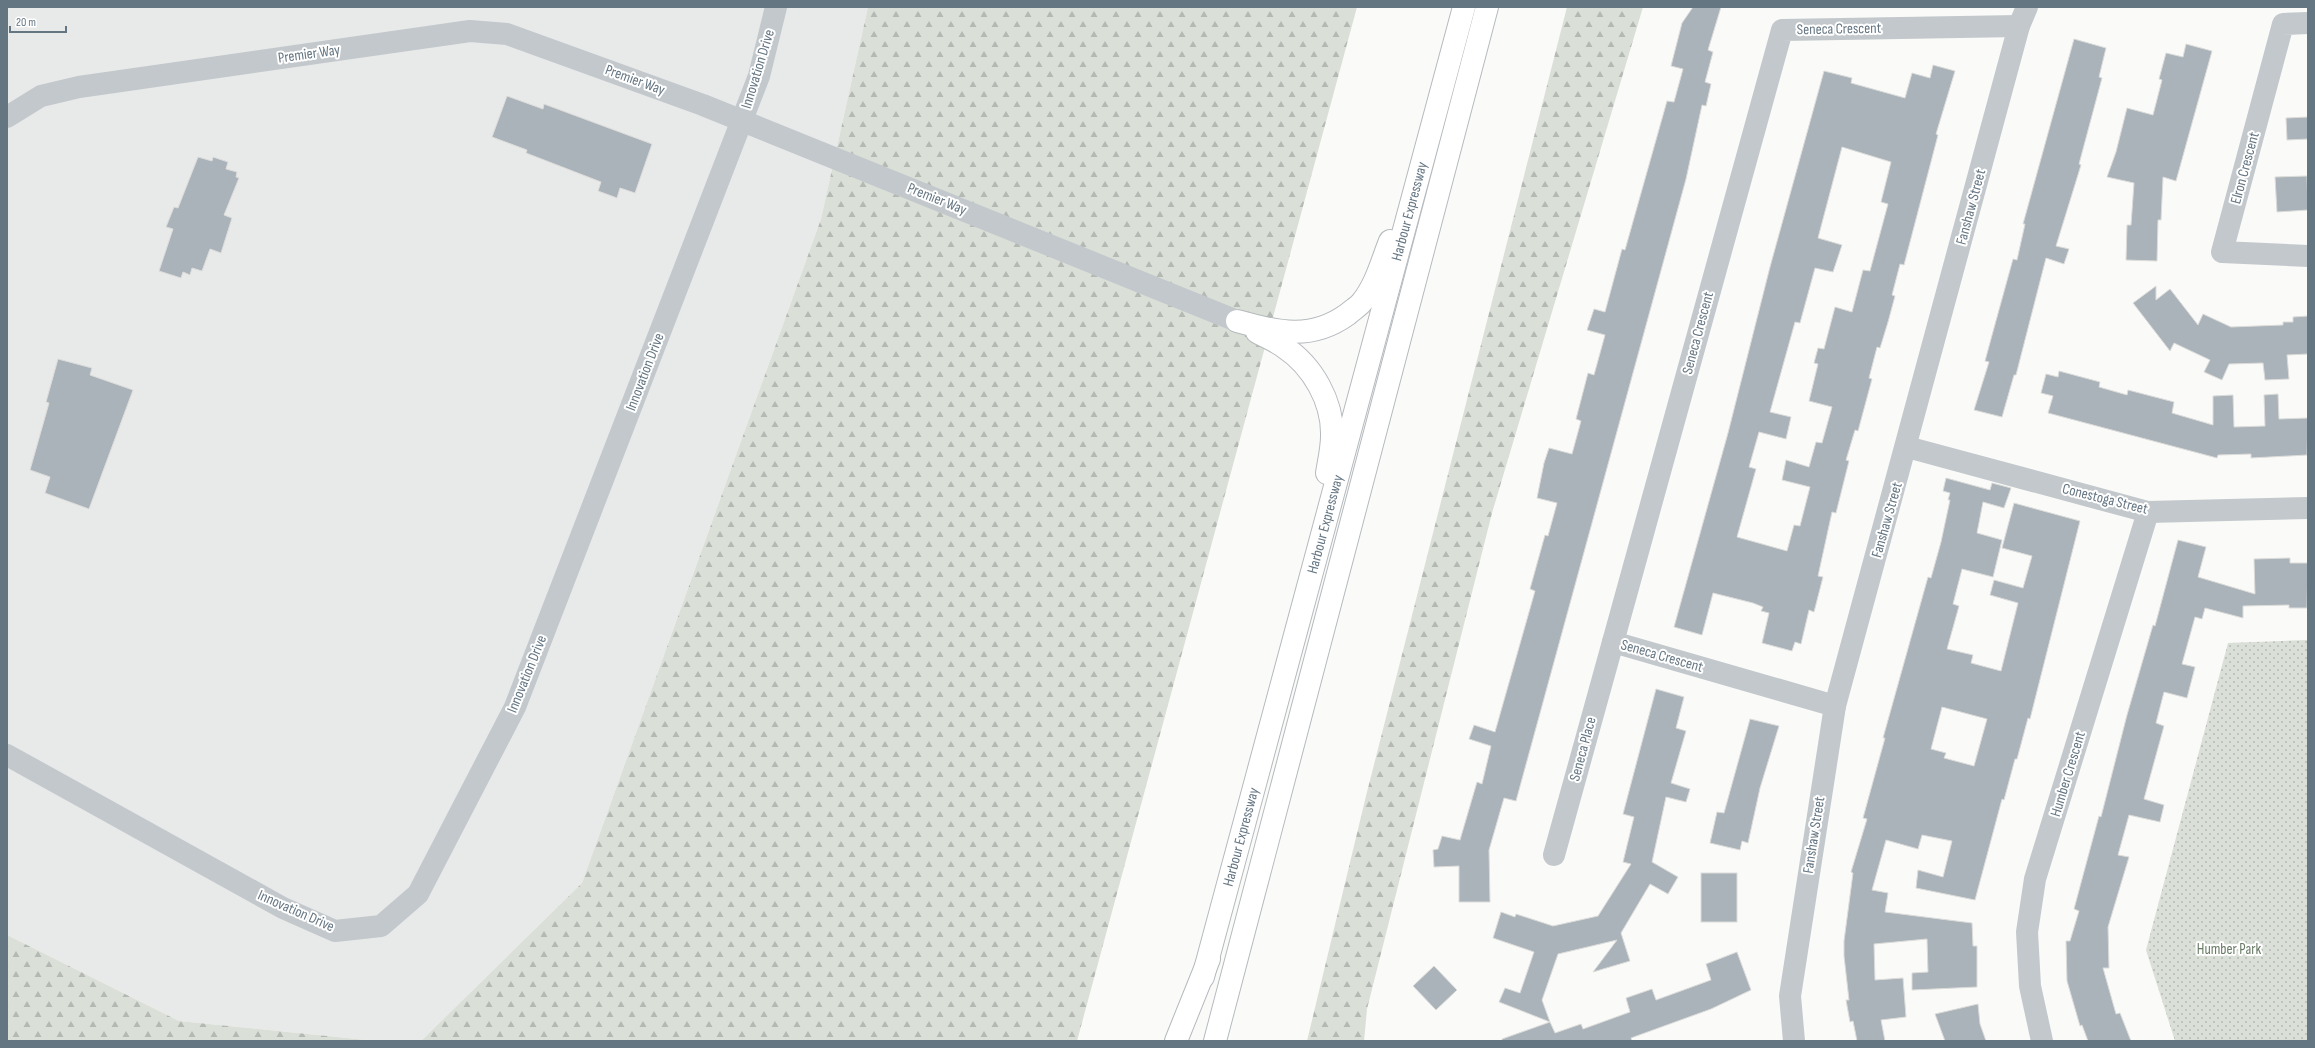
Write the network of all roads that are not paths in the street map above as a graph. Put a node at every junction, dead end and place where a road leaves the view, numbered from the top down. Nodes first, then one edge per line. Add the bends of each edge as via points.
1 (776, 7) edge
2 (1464, 7) edge
3 (1487, 7) edge
4 (2023, 17) edge
5 (2308, 23) edge
6 (7, 117) edge
7 (742, 121) junction
8 (1433, 128) junction
9 (2308, 256) edge
10 (1237, 321) junction
11 (1907, 447) junction
12 (2308, 508) edge
13 (2148, 512) junction
14 (1308, 590) junction
15 (1613, 642) junction
16 (1835, 706) junction
17 (7, 755) edge
18 (1554, 855) dead end
19 (1208, 959) junction
20 (1176, 1041) edge
21 (1183, 1041) edge
22 (1215, 1041) edge
23 (1794, 1041) edge
24 (2042, 1041) edge

1 - 7 street, Innovation Drive via 759,76
2 - 8 main road, Harbour Expressway
3 - 22 main road, Harbour Expressway
4 - 11 street, Fanshaw Street
4 - 15 street, Seneca Crescent via 1782,30
5 - 9 street, Elron Crescent via 2283,24 2222,252
6 - 7 street, Premier Way via 41,96 79,87 470,31 507,34
7 - 10 street, Premier Way
7 - 17 street, Innovation Drive via 515,707 418,894 381,926 335,931 283,908
8 - 10 main road via 1373,285 1361,303 1334,324 1311,332 1268,329
8 - 14 main road, Harbour Expressway
10 - 14 main road via 1285,347 1301,362 1321,387 1331,412 1332,436
11 - 13 street, Conestoga Street
11 - 16 street, Fanshaw Street
12 - 13 street, Conestoga Street
13 - 24 street, Humber Crescent via 2036,879 2027,932 2030,986
14 - 19 main road, Harbour Expressway
15 - 16 street, Seneca Crescent
15 - 18 street, Seneca Place
16 - 23 street, Fanshaw Street via 1790,996
19 - 20 main road
19 - 21 main road, Harbour Expressway

